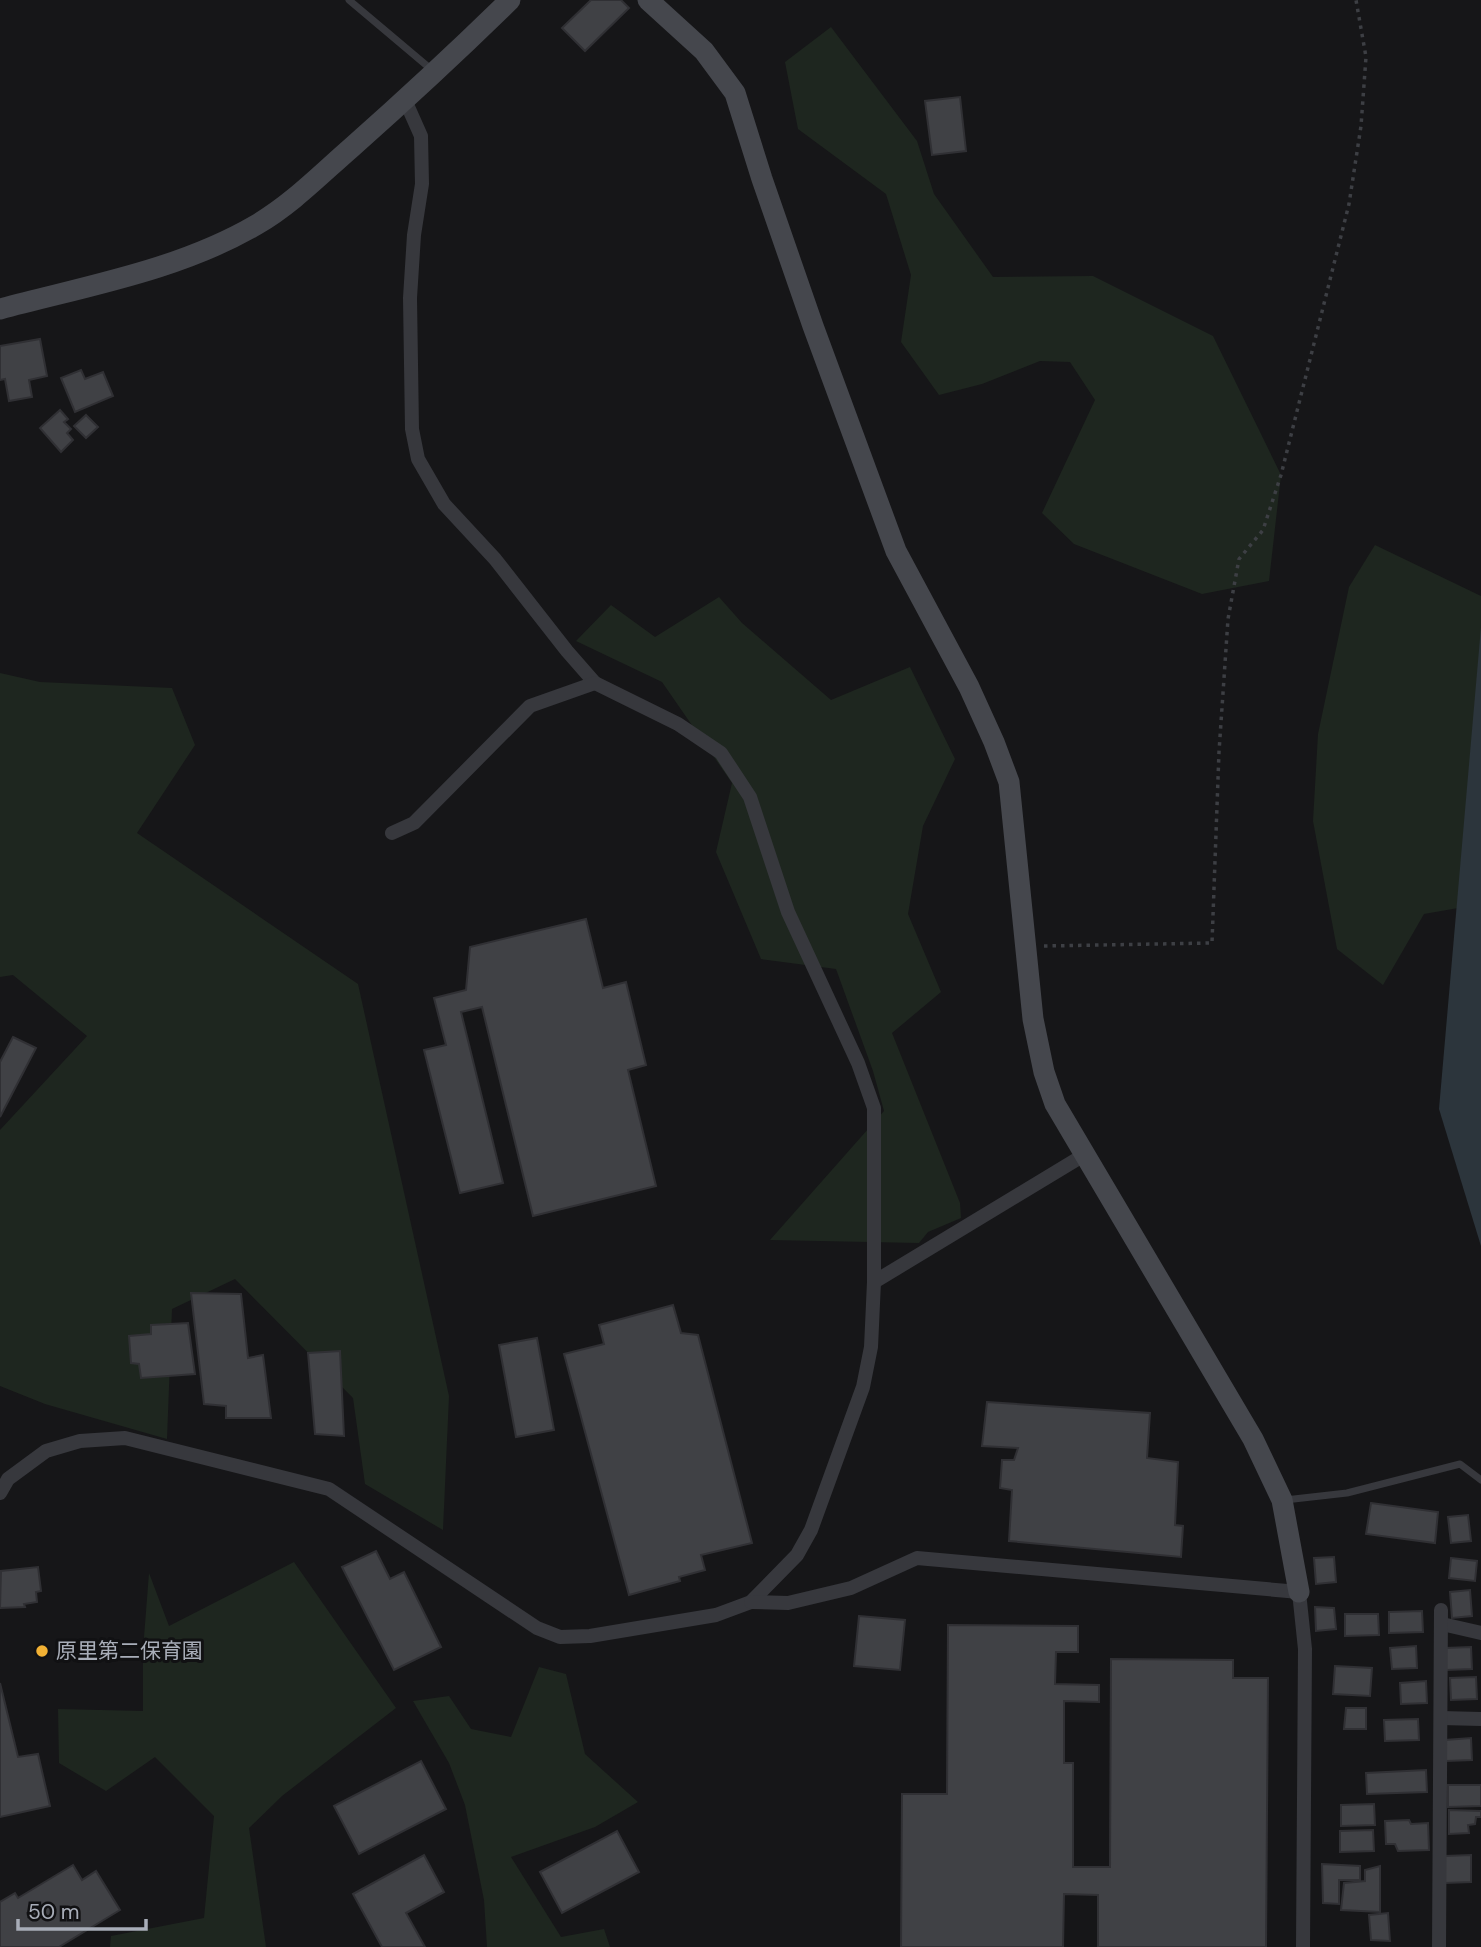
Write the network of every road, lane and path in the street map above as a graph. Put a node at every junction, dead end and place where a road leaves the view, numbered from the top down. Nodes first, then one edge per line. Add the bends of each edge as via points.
1 (349, 0) edge
2 (510, 0) edge
3 (648, 0) edge
4 (1356, 0) edge
5 (436, 73) junction
6 (405, 100) junction
7 (0, 309) edge
8 (595, 683) junction
9 (392, 833) dead end
10 (1024, 947) junction
11 (1084, 1155) junction
12 (874, 1282) junction
13 (1481, 1480) edge
14 (0, 1493) edge
15 (1282, 1500) junction
16 (1298, 1592) junction
17 (751, 1602) junction
18 (1481, 1633) edge
19 (1441, 1718) junction
20 (1481, 1719) edge
21 (1303, 1947) edge
22 (1439, 1947) edge

1 - 5 lane
2 - 5 street
3 - 10 street via 704,51 735,93 896,551 994,742 1009,782
4 - 10 path via 1366,57 1349,204 1281,475 1263,530 1238,559 1228,619 1212,943
5 - 6 street
6 - 7 street via 292,201 255,226 169,263
6 - 8 street via 421,136 422,184 411,298 412,429 418,458 444,504 495,559
8 - 9 street via 530,706 414,823
8 - 12 street via 678,724 721,753 750,797 788,912 874,1108
10 - 11 street via 1044,1072 1055,1104
11 - 12 street
11 - 15 street via 1254,1439
12 - 17 street via 872,1347 863,1387 811,1530 797,1555
13 - 15 lane via 1460,1464 1347,1493
14 - 17 street via 8,1479 46,1451 80,1441 125,1438 329,1489 537,1628 560,1637 716,1615
15 - 16 street
16 - 17 street via 917,1558 851,1588 788,1602
16 - 21 street via 1305,1648
18 - 19 street via 1442,1617
19 - 20 street
19 - 22 street

